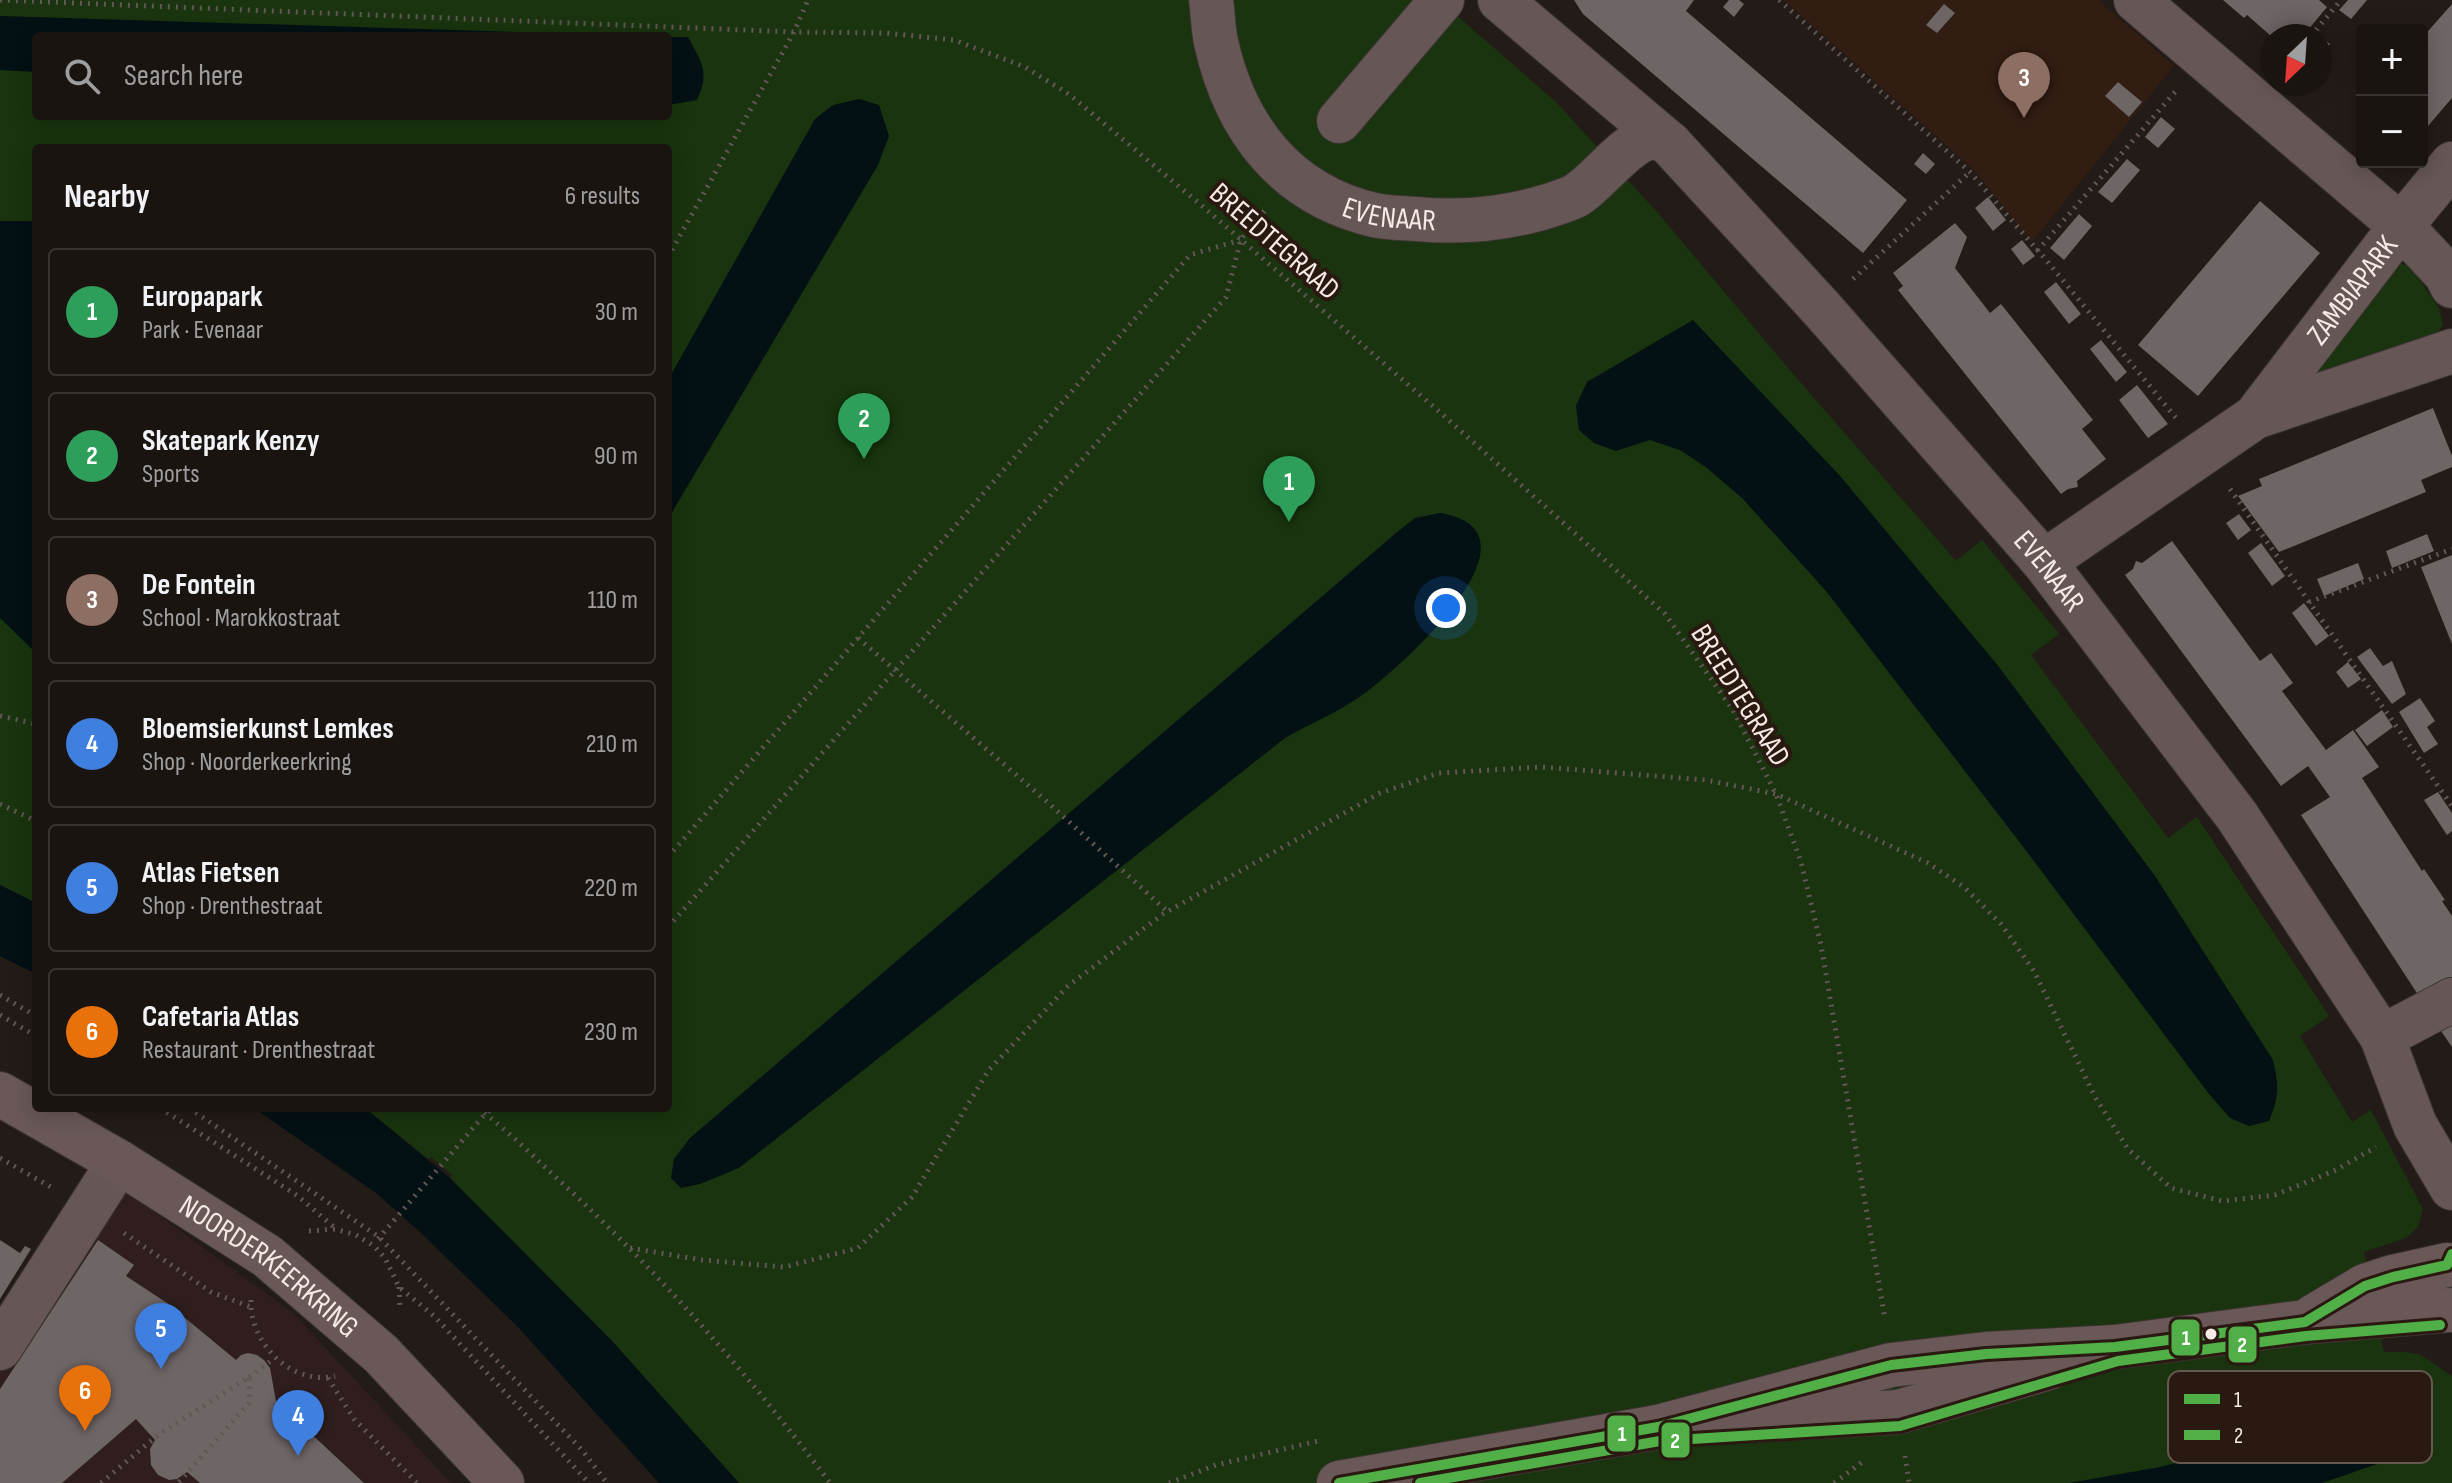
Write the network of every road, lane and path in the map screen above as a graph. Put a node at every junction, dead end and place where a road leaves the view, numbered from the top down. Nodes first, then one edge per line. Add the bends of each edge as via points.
1 (0, 0) edge
2 (808, 0) edge
3 (1211, 0) edge
4 (1442, 0) edge
5 (1500, 0) edge
6 (1779, 0) edge
7 (2136, 0) edge
8 (2341, 0) edge
9 (179, 3) edge
10 (2321, 24) edge
11 (794, 32) junction
12 (1339, 121) dead end
13 (1670, 144) junction
14 (2452, 164) edge
15 (1970, 172) junction
16 (1292, 178) junction
17 (2401, 226) junction
18 (1241, 239) junction
19 (672, 250) edge
20 (2040, 253) dead end
21 (2452, 286) edge
22 (1821, 308) junction
23 (2452, 351) edge
24 (2255, 417) junction
25 (2452, 549) edge
26 (2044, 562) junction
27 (2309, 602) dead end
28 (858, 638) junction
29 (895, 670) junction
30 (0, 716) edge
31 (32, 723) edge
32 (1776, 794) junction
33 (0, 804) edge
34 (32, 819) edge
35 (672, 852) edge
36 (1168, 912) junction
37 (672, 922) edge
38 (0, 995) edge
39 (2452, 1000) edge
40 (32, 1014) edge
41 (0, 1015) edge
42 (32, 1034) edge
43 (2382, 1037) junction
44 (0, 1094) edge
45 (166, 1112) edge
46 (195, 1112) edge
47 (487, 1112) edge
48 (491, 1112) edge
49 (2415, 1125) junction
50 (119, 1162) junction
51 (2452, 1188) edge
52 (335, 1229) dead end
53 (381, 1235) junction
54 (630, 1248) junction
55 (2450, 1259) edge
56 (251, 1307) dead end
57 (2450, 1314) edge
58 (2305, 1322) junction
59 (2115, 1347) junction
60 (0, 1348) edge
61 (1891, 1365) junction
62 (249, 1377) junction
63 (328, 1378) dead end
64 (1658, 1427) junction
65 (101, 1483) edge
66 (178, 1483) edge
67 (417, 1483) edge
68 (502, 1483) edge
69 (589, 1483) edge
70 (607, 1483) edge
71 (830, 1483) edge
72 (1339, 1483) edge

1 - 9 path, BREEDTEGRAAD
2 - 11 path
3 - 16 street, EVENAAR via 1216,42 1238,108 1261,146
4 - 12 street
5 - 13 street, EVENAAR
6 - 15 path
7 - 17 street
8 - 10 path
9 - 11 path, BREEDTEGRAAD via 270,12
11 - 18 path, BREEDTEGRAAD via 954,40 1025,67 1070,95
11 - 19 path
13 - 16 street, EVENAAR via 1659,138 1640,141 1574,196 1518,215 1453,222 1375,215 1327,198
13 - 22 street, EVENAAR
14 - 17 street, ZAMBIAPARK
15 - 20 path
15 - 22 path
16 - 18 path
17 - 21 street
17 - 24 street, ZAMBIAPARK
18 - 28 path via 1190,255
18 - 29 path via 1226,297
18 - 32 path, BREEDTEGRAAD via 1665,614 1733,710
22 - 26 street, EVENAAR
23 - 24 street, ZAMBIAPARK
24 - 26 street, ZAMBIAPARK
25 - 27 path
26 - 43 street, EVENAAR via 2237,816
28 - 29 path
28 - 35 path
29 - 36 path
29 - 37 path
30 - 31 path
32 - 36 path via 1706,780 1542,767 1439,773 1380,793
32 - 49 path via 1928,863 1965,888 2001,924 2034,971 2095,1097 2128,1149 2171,1188 2222,1201 2275,1195 2336,1170
32 - 61 path, BREEDTEGRAAD via 1801,862 1821,945
33 - 34 path
36 - 54 path via 1068,986 988,1071 912,1197 858,1248 784,1267
38 - 40 path
39 - 43 street
41 - 42 path
43 - 49 street, EVENAAR
44 - 50 street, NOORDERKEERKRING
45 - 52 path via 298,1196
46 - 53 path
47 - 53 path
48 - 54 path
49 - 51 street, EVENAAR
50 - 60 street
50 - 68 street, NOORDERKEERKRING via 267,1256 381,1354
53 - 69 path via 374,1246 399,1287 434,1316
53 - 70 path
54 - 71 path via 783,1420
55 - 57 street via 2444,1280
55 - 58 street via 2365,1286
56 - 62 path, NOORDERKEERKRING via 258,1335 275,1358
57 - 58 street
58 - 59 street
59 - 61 street
59 - 64 street via 1898,1412
61 - 64 street
62 - 65 path via 158,1435
62 - 66 path via 249,1403
63 - 67 path, NOORDERKEERKRING via 354,1419
64 - 72 street

